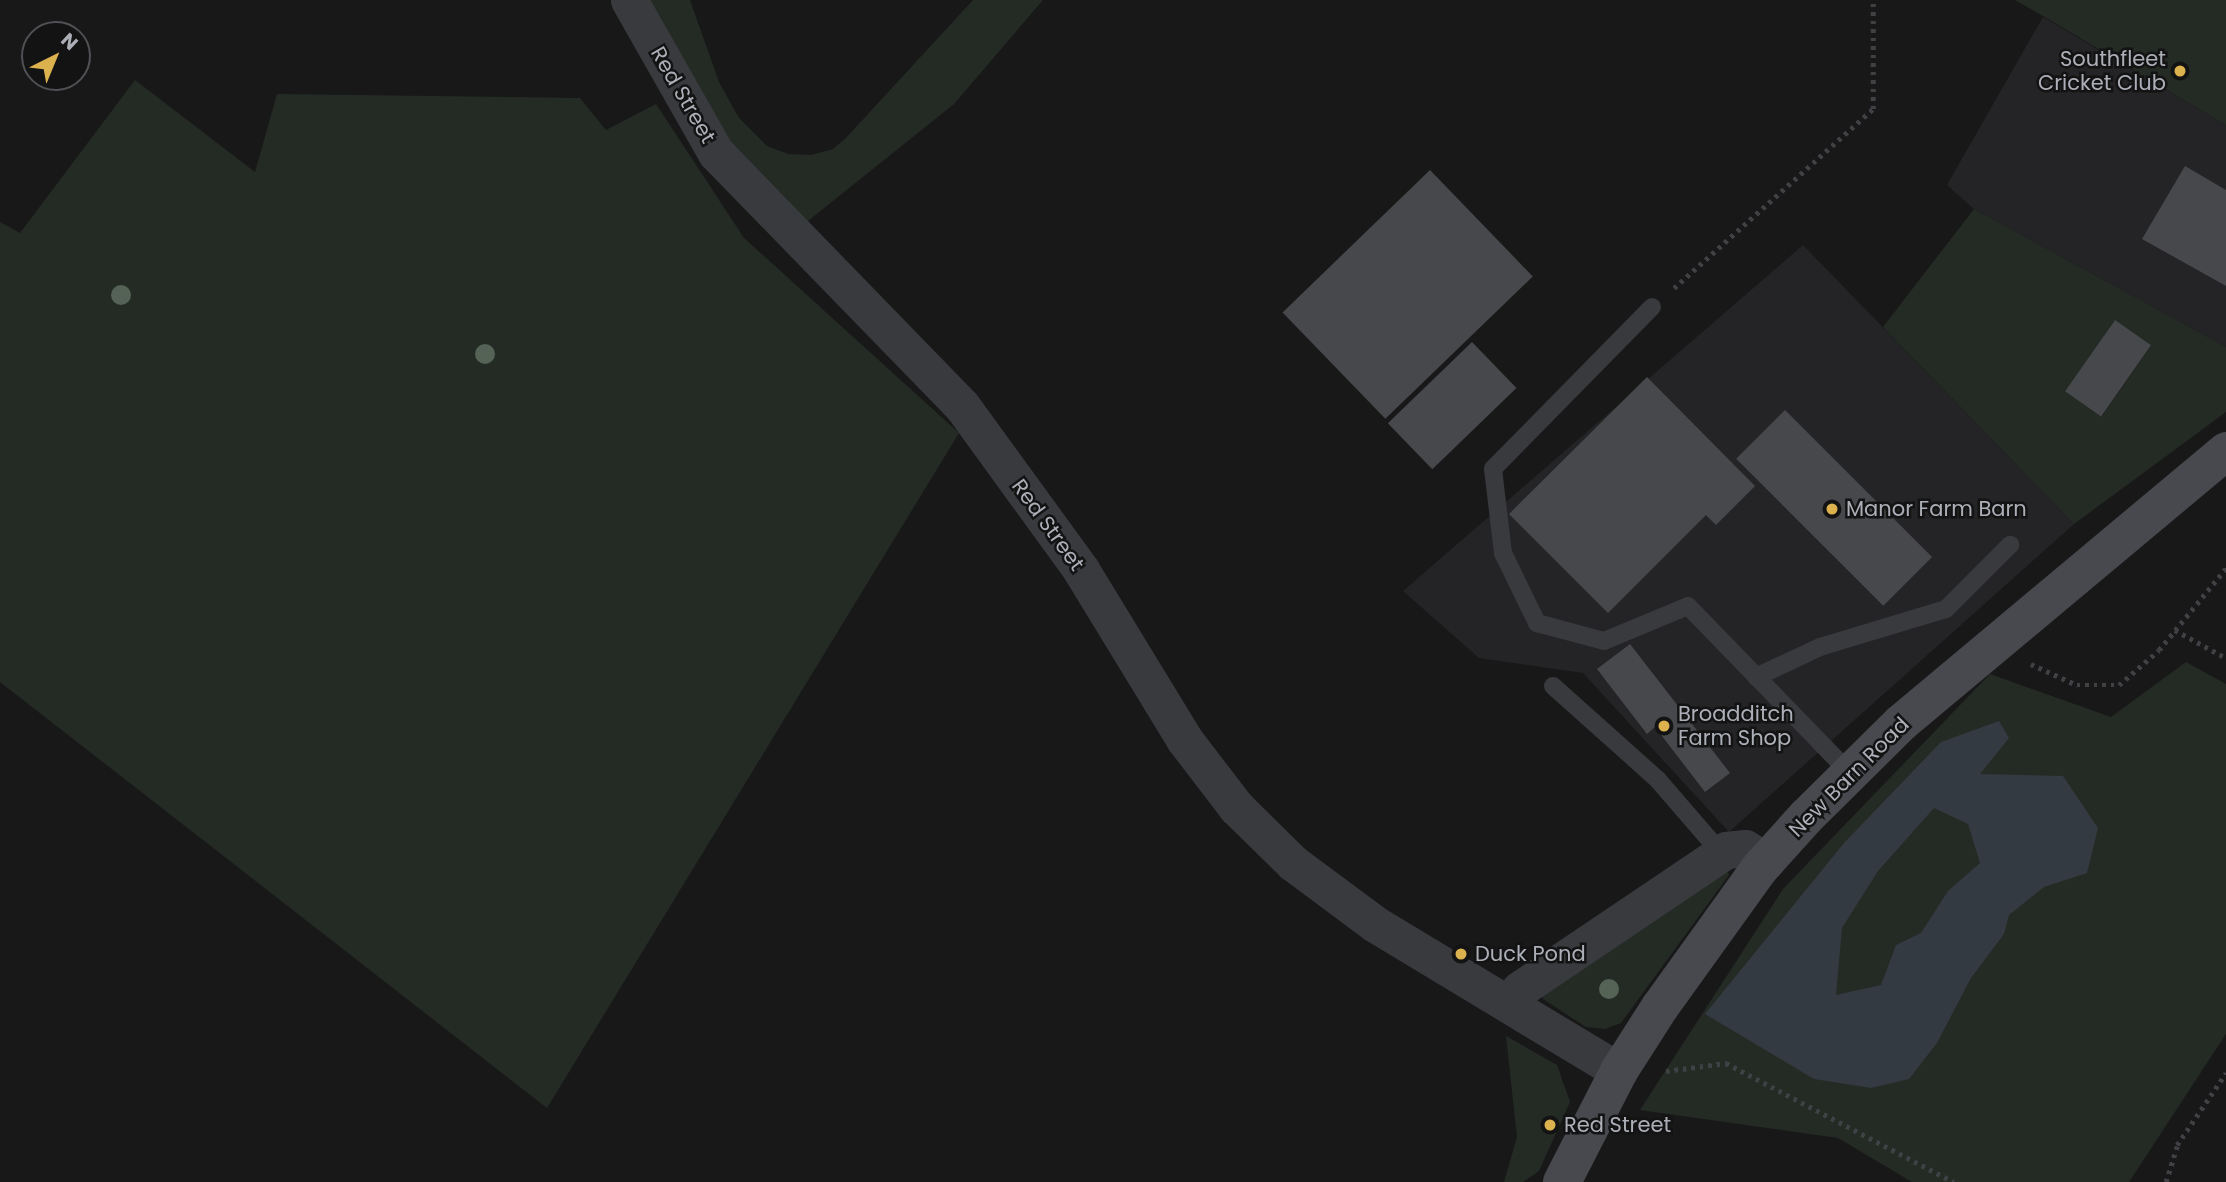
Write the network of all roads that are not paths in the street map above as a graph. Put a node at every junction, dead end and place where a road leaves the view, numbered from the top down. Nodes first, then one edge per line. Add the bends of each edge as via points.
1 (629, 0) edge
2 (1652, 307) road end
3 (2226, 451) edge
4 (2010, 545) dead end
5 (1756, 677) junction
6 (1553, 686) dead end
7 (1849, 772) junction
8 (1721, 853) junction
9 (1766, 861) junction
10 (1507, 1003) junction
11 (1619, 1071) junction
12 (1562, 1182) edge

1 - 10 street, Red Street via 716,153 962,406 1081,570 1184,739 1236,807 1327,891
2 - 5 lane via 1493,469 1503,553 1537,623 1604,641 1688,606
3 - 7 street, New Barn Road via 2185,490 1993,644
4 - 5 lane via 1946,610 1820,647
5 - 7 lane
6 - 8 lane via 1658,780
7 - 9 street, New Barn Road
8 - 9 street via 1741,847
8 - 10 street via 1520,989
9 - 11 street, New Barn Road via 1700,948
10 - 11 street, Red Street
11 - 12 street, New Barn Road

